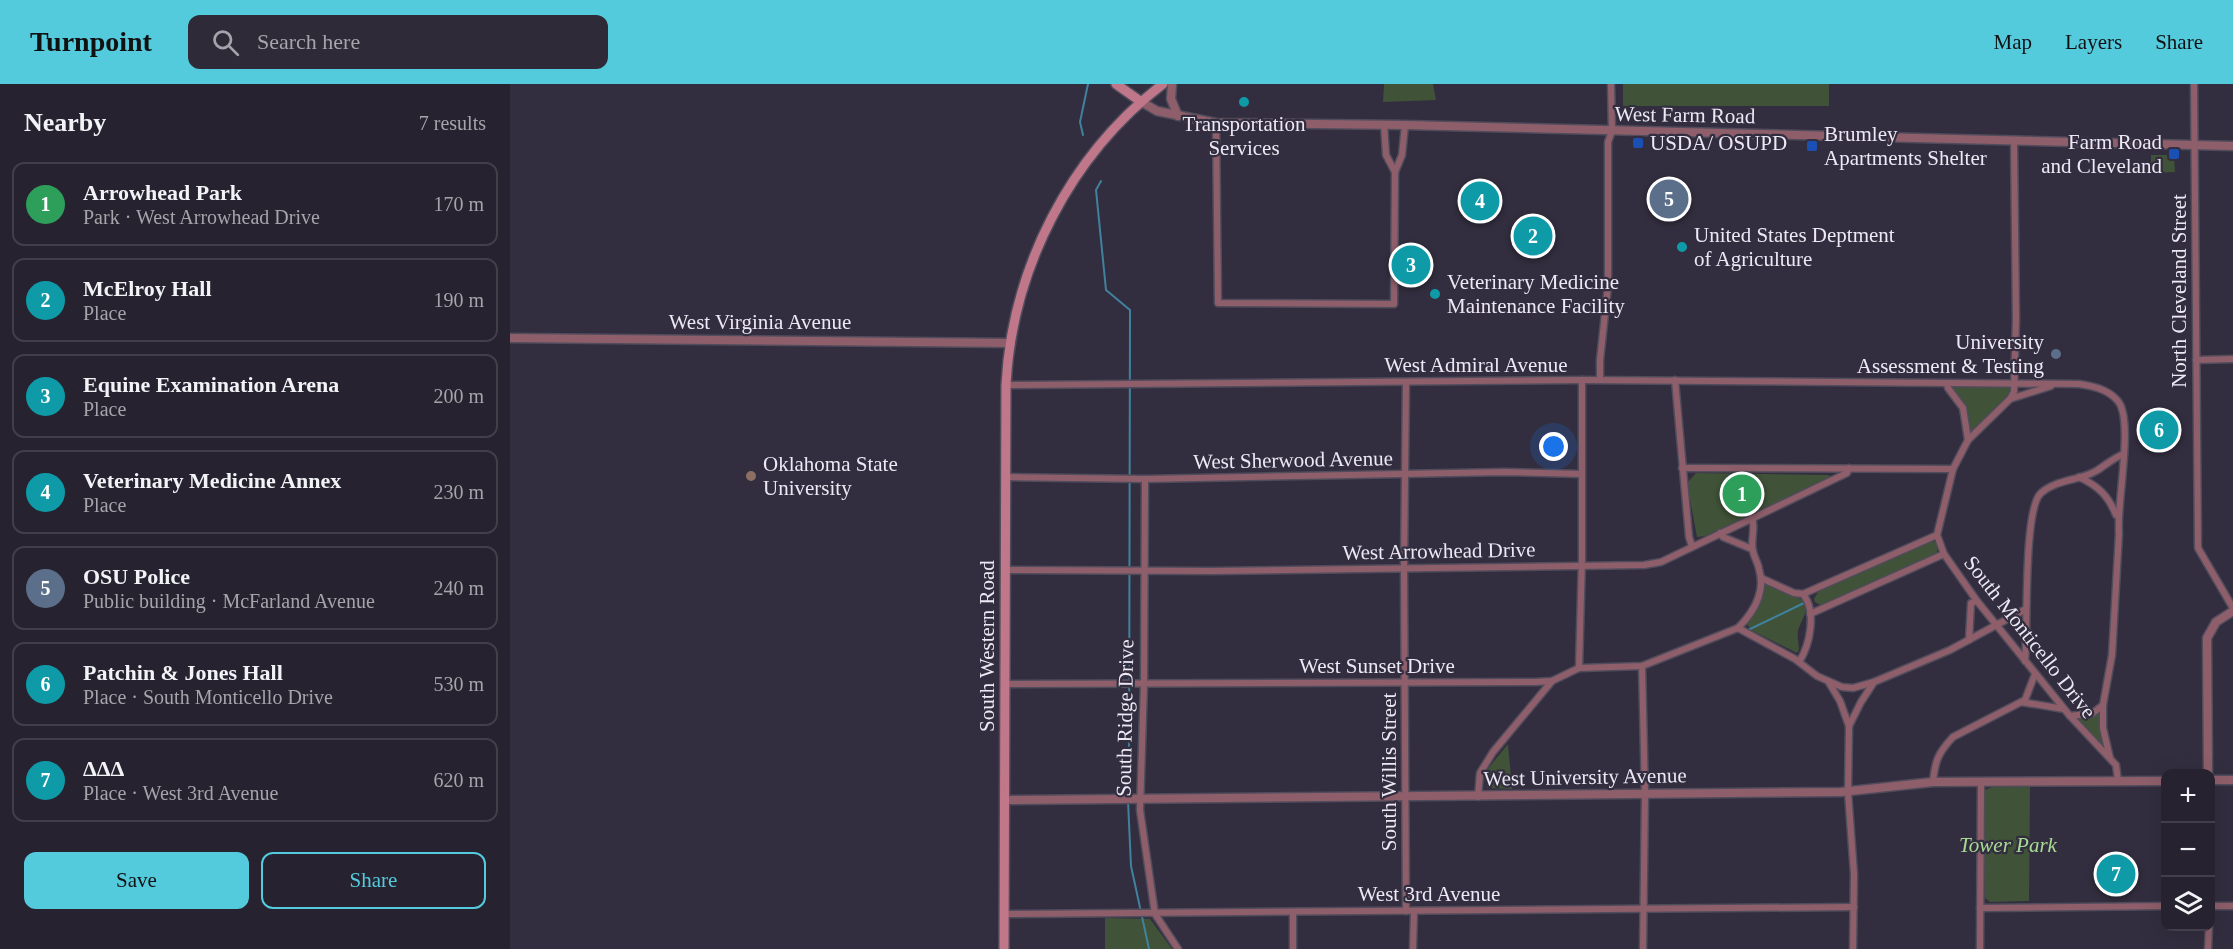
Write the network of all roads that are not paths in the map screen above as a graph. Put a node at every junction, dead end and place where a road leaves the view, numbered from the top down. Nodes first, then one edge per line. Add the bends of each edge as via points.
1 (1116, 84) edge
2 (1163, 84) edge
3 (1172, 84) edge
4 (1611, 84) edge
5 (2194, 84) edge
6 (1140, 101) junction
7 (1178, 116) junction
8 (1216, 123) junction
9 (1384, 124) junction
10 (1405, 125) junction
11 (1612, 131) junction
12 (2014, 140) junction
13 (2194, 145) junction
14 (2233, 146) edge
15 (1395, 172) junction
16 (510, 338) edge
17 (1011, 343) junction
18 (2233, 359) edge
19 (2196, 360) junction
20 (1582, 380) junction
21 (1600, 380) junction
22 (1676, 380) junction
23 (1406, 382) junction
24 (2014, 383) junction
25 (1947, 384) junction
26 (2057, 384) junction
27 (1006, 385) junction
28 (2010, 399) junction
29 (1968, 440) junction
30 (2124, 454) junction
31 (1682, 468) junction
32 (1849, 468) junction
33 (1953, 469) junction
34 (1406, 474) junction
35 (1581, 474) junction
36 (1006, 477) junction
37 (2078, 477) junction
38 (1145, 480) junction
39 (2117, 517) junction
40 (1752, 518) junction
41 (1720, 533) junction
42 (1937, 535) junction
43 (1692, 546) junction
44 (1752, 549) junction
45 (1944, 554) junction
46 (1581, 566) junction
47 (1404, 567) junction
48 (1006, 570) junction
49 (1144, 571) junction
50 (1761, 578) junction
51 (1803, 594) junction
52 (1977, 601) junction
53 (2026, 609) junction
54 (2233, 610) edge
55 (1810, 614) junction
56 (1996, 625) junction
57 (1738, 628) junction
58 (1969, 640) junction
59 (2025, 661) junction
60 (1799, 662) junction
61 (1642, 666) junction
62 (1579, 668) junction
63 (2035, 674) junction
64 (1552, 681) junction
65 (1828, 681) junction
66 (1405, 682) junction
67 (1874, 682) junction
68 (1144, 683) junction
69 (1005, 684) junction
70 (2021, 702) junction
71 (2103, 705) junction
72 (2064, 709) junction
73 (2070, 716) junction
74 (1849, 726) junction
75 (2110, 758) junction
76 (2208, 769) edge
77 (2215, 780) edge
78 (2233, 780) edge
79 (2118, 781) junction
80 (2161, 781) edge
81 (1933, 782) junction
82 (1981, 782) junction
83 (1848, 792) junction
84 (1645, 795) junction
85 (1478, 796) junction
86 (1406, 797) junction
87 (1005, 800) junction
88 (1136, 800) junction
89 (2161, 906) edge
90 (2215, 906) edge
91 (2233, 906) edge
92 (1854, 907) junction
93 (1980, 908) junction
94 (1643, 909) junction
95 (1414, 910) junction
96 (1406, 911) junction
97 (1293, 912) junction
98 (1004, 914) junction
99 (1155, 914) junction
100 (2209, 931) edge
101 (1004, 949) edge
102 (1178, 949) edge
103 (1293, 949) edge
104 (1413, 949) edge
105 (1643, 949) edge
106 (1853, 949) edge
107 (1980, 949) edge
108 (2208, 949) edge

1 - 6 main road
2 - 6 main road, South Western Road
3 - 7 street via 1171,99
4 - 11 street
5 - 13 street, North Cleveland Street
6 - 7 street, West Farm Road via 1157,111
6 - 17 main road, South Western Road via 1099,145 1067,190 1032,260
7 - 8 street, West Farm Road
8 - 9 street, West Farm Road
8 - 15 street via 1218,303 1394,304
9 - 10 street, West Farm Road
9 - 15 street via 1386,155
10 - 11 street, West Farm Road
10 - 15 street via 1402,155
11 - 12 street, West Farm Road
11 - 21 street via 1608,142 1608,286
12 - 13 street, West Farm Road
12 - 24 street
13 - 14 street, West Farm Road
13 - 19 street, North Cleveland Street
16 - 17 street, West Virginia Avenue
17 - 27 main road, South Western Road
18 - 19 street
19 - 54 street, North Cleveland Street via 2198,548
20 - 21 street, West Admiral Avenue
20 - 23 street, West Admiral Avenue
20 - 35 street
21 - 22 street, West Admiral Avenue
22 - 25 street, West Admiral Avenue
22 - 31 street
23 - 27 street, West Admiral Avenue
23 - 34 street, South Willis Street
24 - 25 street, West Admiral Avenue
24 - 26 street
24 - 28 street
25 - 29 street via 1963,408
26 - 28 street
26 - 30 street via 2096,387 2119,401 2123,411
27 - 36 main road, South Western Road
28 - 29 street
29 - 33 street
30 - 37 street
30 - 39 street
31 - 32 street
31 - 43 street
32 - 33 street
32 - 40 street, West Arrowhead Drive via 1847,473
33 - 42 street
34 - 35 street, West Sherwood Avenue
34 - 38 street, West Sherwood Avenue
34 - 47 street, South Willis Street
35 - 46 street
36 - 38 street, West Sherwood Avenue
36 - 48 main road, South Western Road
37 - 39 street via 2106,494
37 - 53 street via 2065,479 2041,493 2036,501
38 - 49 street, South Ridge Drive
39 - 71 street via 2112,655
40 - 41 street, West Arrowhead Drive
40 - 44 street
41 - 43 street, West Arrowhead Drive
41 - 44 street
42 - 45 street, South Monticello Drive
42 - 51 street
43 - 46 street, West Arrowhead Drive via 1644,566
44 - 50 street
45 - 52 street, South Monticello Drive
45 - 55 street
46 - 47 street, West Arrowhead Drive
46 - 62 street
47 - 49 street, West Arrowhead Drive
47 - 66 street, South Willis Street
48 - 49 street, West Arrowhead Drive
48 - 69 main road, South Western Road
49 - 68 street, South Ridge Drive
50 - 51 street
50 - 57 street via 1760,595 1750,617
51 - 55 street
52 - 56 street, South Monticello Drive
52 - 58 street via 1971,603
53 - 56 street
53 - 59 street
54 - 76 street via 2216,622 2207,638
55 - 60 street via 1811,628
56 - 58 street
56 - 59 street, South Monticello Drive
57 - 60 street
57 - 61 street, West Sunset Drive
58 - 67 street
59 - 63 street, South Monticello Drive
60 - 65 street
61 - 62 street, West Sunset Drive
61 - 84 street
62 - 64 street, West Sunset Drive
63 - 70 street via 2028,696
63 - 72 street, South Monticello Drive
64 - 66 street, West Sunset Drive
64 - 85 street via 1493,752 1480,773
65 - 67 street via 1853,688
65 - 74 street
66 - 68 street, West Sunset Drive
66 - 86 street, South Willis Street
67 - 74 street
68 - 69 street, West Sunset Drive
68 - 88 street, South Ridge Drive
69 - 87 main road, South Western Road
70 - 72 street
70 - 81 street via 1953,737 1935,760
71 - 73 street via 2093,713
71 - 75 street via 2103,728
72 - 73 street, South Monticello Drive
73 - 75 street, South Monticello Drive
74 - 83 street
75 - 79 street, South Monticello Drive via 2116,765
77 - 78 street
79 - 80 street, West University Avenue
79 - 82 street, West University Avenue
81 - 82 street, West University Avenue
81 - 83 street, West University Avenue
82 - 93 street
83 - 84 street, West University Avenue
83 - 92 street
84 - 85 street, West University Avenue
84 - 94 street
85 - 86 street, West University Avenue
86 - 88 street, West University Avenue
86 - 96 street, South Willis Street
87 - 88 street, West University Avenue
87 - 98 main road, South Western Road
88 - 99 street, South Ridge Drive
89 - 93 street
90 - 91 street
92 - 94 street, West 3rd Avenue
92 - 106 street
93 - 107 street
94 - 95 street, West 3rd Avenue
94 - 105 street
95 - 96 street, West 3rd Avenue
95 - 104 street
96 - 97 street, West 3rd Avenue
97 - 99 street, West 3rd Avenue
97 - 103 street
98 - 99 street, West 3rd Avenue
98 - 101 main road, South Western Road
99 - 102 street, South Ridge Drive
100 - 108 street

